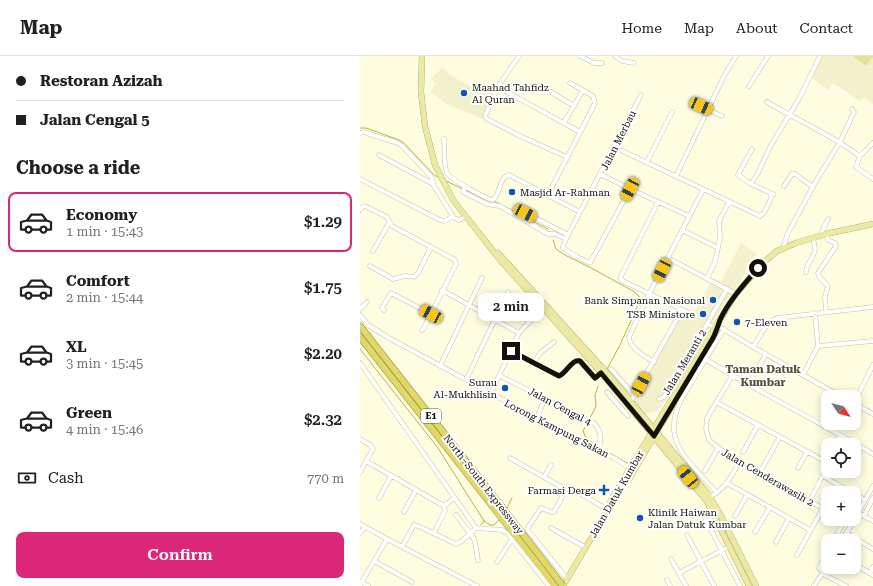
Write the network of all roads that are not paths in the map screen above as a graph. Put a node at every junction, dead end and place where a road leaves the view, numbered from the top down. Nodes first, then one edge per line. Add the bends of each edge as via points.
1 (422, 56) edge
2 (519, 56) edge
3 (580, 56) edge
4 (615, 56) edge
5 (736, 56) edge
6 (768, 56) edge
7 (820, 56) edge
8 (602, 63) dead end
9 (634, 63) dead end
10 (570, 83) dead end
11 (749, 86) dead end
12 (498, 87) junction
13 (583, 90) junction
14 (551, 92) dead end
15 (641, 95) dead end
16 (767, 102) dead end
17 (693, 103) dead end
18 (574, 106) junction
19 (852, 109) dead end
20 (708, 110) junction
21 (672, 112) dead end
22 (789, 115) junction
23 (722, 116) dead end
24 (564, 123) junction
25 (580, 132) junction
26 (360, 133) edge
27 (444, 139) dead end
28 (840, 142) junction
29 (873, 143) edge
30 (614, 147) junction
31 (752, 149) dead end
32 (379, 156) dead end
33 (860, 156) junction
34 (567, 158) junction
35 (647, 162) junction
36 (600, 174) junction
37 (676, 176) junction
38 (360, 179) edge
39 (873, 179) edge
40 (433, 184) junction
41 (751, 184) junction
42 (784, 186) dead end
43 (813, 187) junction
44 (464, 188) junction
45 (630, 189) junction
46 (703, 190) junction
47 (548, 195) junction
48 (658, 202) junction
49 (729, 202) junction
50 (360, 210) edge
51 (524, 212) dead end
52 (580, 212) junction
53 (453, 216) junction
54 (689, 216) junction
55 (465, 217) junction
56 (828, 219) dead end
57 (389, 223) junction
58 (873, 224) edge
59 (682, 230) junction
60 (823, 234) junction
61 (567, 237) junction
62 (813, 238) junction
63 (431, 247) junction
64 (718, 248) junction
65 (783, 248) junction
66 (374, 251) dead end
67 (668, 258) junction
68 (370, 266) dead end
69 (806, 272) dead end
70 (482, 278) dead end
71 (707, 278) junction
72 (523, 284) junction
73 (727, 289) junction
74 (442, 290) junction
75 (508, 292) dead end
76 (650, 294) junction
77 (736, 294) junction
78 (367, 302) dead end
79 (469, 305) junction
80 (873, 307) edge
81 (360, 309) edge
82 (384, 310) dead end
83 (682, 310) junction
84 (687, 312) dead end
85 (826, 312) junction
86 (815, 313) junction
87 (431, 314) junction
88 (360, 316) edge
89 (495, 319) junction
90 (531, 320) dead end
91 (707, 324) junction
92 (718, 324) junction
93 (360, 326) edge
94 (724, 329) junction
95 (422, 330) dead end
96 (519, 333) junction
97 (360, 337) edge
98 (873, 340) edge
99 (554, 342) dead end
100 (696, 343) junction
101 (818, 346) junction
102 (753, 347) junction
103 (702, 348) junction
104 (511, 351) junction
105 (766, 354) junction
106 (705, 359) junction
107 (654, 362) junction
108 (360, 363) edge
109 (534, 363) junction
110 (873, 365) edge
111 (440, 366) junction
112 (611, 369) dead end
113 (601, 373) junction
114 (803, 375) junction
115 (500, 376) junction
116 (732, 376) junction
117 (466, 380) junction
118 (748, 384) junction
119 (830, 390) edge
120 (860, 390) edge
121 (607, 392) dead end
122 (492, 393) junction
123 (618, 394) junction
124 (635, 396) junction
125 (545, 398) junction
126 (613, 398) junction
127 (659, 399) dead end
128 (631, 401) junction
129 (716, 402) junction
130 (861, 407) edge
131 (666, 413) junction
132 (873, 414) edge
133 (628, 416) dead end
134 (537, 418) junction
135 (643, 419) junction
136 (758, 425) junction
137 (654, 432) junction
138 (840, 435) junction
139 (839, 438) edge
140 (360, 439) edge
141 (778, 440) dead end
142 (663, 444) junction
143 (645, 447) junction
144 (718, 448) junction
145 (600, 450) junction
146 (743, 452) dead end
147 (807, 452) junction
148 (873, 454) edge
149 (510, 458) dead end
150 (821, 460) edge
151 (366, 462) junction
152 (739, 463) junction
153 (551, 465) dead end
154 (630, 468) junction
155 (798, 468) dead end
156 (704, 471) dead end
157 (360, 472) edge
158 (759, 474) junction
159 (391, 476) junction
160 (544, 477) junction
161 (822, 478) edge
162 (826, 478) edge
163 (728, 483) junction
164 (840, 486) edge
165 (873, 486) edge
166 (567, 488) junction
167 (416, 490) junction
168 (872, 491) edge
169 (717, 493) junction
170 (747, 495) junction
171 (710, 497) junction
172 (379, 498) dead end
173 (454, 498) junction
174 (861, 498) edge
175 (873, 498) edge
176 (865, 500) junction
177 (810, 501) junction
178 (444, 506) junction
179 (611, 506) junction
180 (770, 507) junction
181 (821, 507) edge
182 (861, 507) edge
183 (499, 509) junction
184 (821, 511) edge
185 (404, 512) dead end
186 (861, 514) edge
187 (456, 515) dead end
188 (735, 516) dead end
189 (864, 516) junction
190 (705, 518) dead end
191 (789, 518) junction
192 (873, 521) edge
193 (360, 524) edge
194 (850, 526) edge
195 (365, 527) junction
196 (476, 528) junction
197 (551, 528) dead end
198 (810, 530) junction
199 (755, 532) dead end
200 (360, 533) edge
201 (434, 533) junction
202 (471, 533) junction
203 (846, 533) joint
204 (687, 535) dead end
205 (387, 539) junction
206 (512, 539) junction
207 (776, 542) dead end
208 (730, 546) junction
209 (402, 547) junction
210 (585, 547) junction
211 (873, 549) edge
212 (722, 550) junction
213 (797, 555) dead end
214 (671, 558) dead end
215 (478, 560) dead end
216 (374, 561) junction
217 (497, 562) dead end
218 (701, 562) junction
219 (873, 567) edge
220 (861, 568) edge
221 (679, 573) junction
222 (822, 574) edge
223 (825, 574) edge
224 (871, 574) edge
225 (567, 579) junction
226 (667, 580) dead end
227 (412, 582) dead end
228 (361, 584) edge
229 (468, 584) edge
230 (368, 586) edge
231 (477, 586) edge
232 (549, 586) edge
233 (555, 586) edge
234 (563, 586) edge
235 (670, 586) edge
236 (686, 586) edge
237 (714, 586) edge
238 (740, 586) edge
239 (749, 586) edge
240 (756, 586) edge
241 (814, 586) edge
242 (846, 586) edge

1 - 55 main road via 421,98 435,165
2 - 12 street
3 - 8 street
4 - 9 street
5 - 20 street
6 - 11 street
7 - 22 street
10 - 13 street
12 - 24 street
12 - 34 street via 485,116 487,119
13 - 18 street
13 - 25 street via 593,96 595,103
14 - 18 street
15 - 30 street, Jalan Merbau
16 - 22 street
17 - 20 street
18 - 24 street
19 - 28 street via 854,112
20 - 23 street
20 - 37 street
21 - 35 street
22 - 28 street
22 - 41 street
24 - 25 street
25 - 34 street
26 - 40 street via 401,145 430,175
27 - 44 street via 448,174
28 - 33 street
28 - 43 street
29 - 33 street
30 - 35 street
30 - 36 street, Jalan Merbau
31 - 41 street via 738,175
32 - 40 street
33 - 39 street via 856,167
34 - 47 street
35 - 37 street
36 - 45 street
36 - 52 street, Jalan Merbau
37 - 46 street
38 - 53 street via 440,220 445,221
40 - 53 street
41 - 49 street via 773,195 764,215 760,216
42 - 43 street via 794,174
43 - 65 street via 788,233
44 - 47 street via 493,200 505,176 508,175
44 - 61 street via 484,203 500,206 548,234
45 - 48 street
45 - 61 street, Jalan Merbau via 590,263 563,248
46 - 49 street
46 - 54 street
47 - 52 street
48 - 54 street
48 - 76 street via 620,276 622,281
49 - 64 street via 719,220 721,234
50 - 57 street via 364,206 367,207 387,217
51 - 61 street
52 - 61 street, Jalan Merbau
53 - 55 street via 457,220
54 - 59 street
55 - 72 main road
56 - 60 street
57 - 63 street
57 - 66 street
58 - 60 main road, Jalan Datuk Kumbar
59 - 64 street
59 - 67 street
60 - 62 main road, Jalan Datuk Kumbar
60 - 85 street via 836,246 818,273 819,278 828,286 825,297
62 - 65 main road, Jalan Datuk Kumbar
62 - 69 street via 815,251 807,264
63 - 68 street via 414,277 393,279
63 - 74 street via 456,262
64 - 71 street via 715,262
65 - 77 main road, Jalan Datuk Kumbar via 762,264
67 - 71 street
67 - 76 street
70 - 79 street
71 - 73 street
72 - 113 main road
72 - 128 main road
73 - 77 street
73 - 91 street, Jalan Meranti 2
74 - 79 street
74 - 87 street
75 - 89 street
76 - 83 street
76 - 107 street via 629,340 641,354
77 - 92 main road, Jalan Datuk Kumbar
78 - 81 street
79 - 89 street
79 - 111 street
80 - 85 street
82 - 87 street via 383,306 392,294
83 - 84 street
83 - 107 street
85 - 86 street
86 - 101 street
86 - 102 street via 774,319 765,327
87 - 95 street
88 - 111 street, Lorong Kampung Sakan via 376,331
89 - 96 street
89 - 117 street
90 - 96 street
91 - 92 street
91 - 100 street, Jalan Meranti 2
92 - 94 street
92 - 103 main road, Jalan Datuk Kumbar
92 - 131 main road, Jalan Datuk Kumbar via 713,338
93 - 183 highway, North–South Expressway / E1
94 - 102 street
94 - 106 street
96 - 104 street
97 - 183 highway, North–South Expressway / E1
98 - 101 street
99 - 109 street via 540,353
100 - 103 street
100 - 127 street, Jalan Meranti 2 via 664,397
101 - 114 street
102 - 105 street
103 - 131 main road, Jalan Datuk Kumbar
104 - 109 street
104 - 115 street
105 - 114 street
105 - 118 street
106 - 116 street
106 - 169 street via 677,408 674,434 678,447 685,457
107 - 124 street
108 - 173 street
109 - 113 street via 560,376 577,360 595,378
110 - 120 street
111 - 117 street, Lorong Kampung Sakan
112 - 124 street
113 - 123 main road
114 - 119 street
115 - 122 street
115 - 125 street, Jalan Cengal 4
116 - 118 street
116 - 129 street, Jalan Cenderawasih 2
117 - 122 street, Lorong Kampung Sakan
118 - 138 street
121 - 126 street
122 - 134 street, Lorong Kampung Sakan
123 - 126 street
123 - 135 main road
124 - 128 street
125 - 134 street
125 - 145 street, Jalan Cengal 4 via 594,423 601,434
126 - 133 street
128 - 135 main road
129 - 136 street
129 - 144 street, Jalan Cenderawasih 2 via 707,418 706,429 709,440
130 - 132 street
131 - 135 main road via 654,419
131 - 137 main road, Jalan Datuk Kumbar
131 - 142 main road
134 - 145 street, Lorong Kampung Sakan
135 - 137 main road
135 - 143 main road
136 - 146 street
136 - 147 street
137 - 142 main road
137 - 143 main road, Jalan Datuk Kumbar
138 - 139 street
138 - 148 street
140 - 151 street via 373,449
141 - 158 street
142 - 143 main road
142 - 171 main road
142 - 208 main road via 706,500
143 - 154 main road, Jalan Datuk Kumbar
143 - 179 main road, Jalan Datuk Kumbar
144 - 152 street, Jalan Cenderawasih 2
144 - 156 street
145 - 154 street, Lorong Kampung Sakan
147 - 150 street
147 - 155 street
149 - 160 street
151 - 157 street
151 - 159 street
152 - 158 street, Jalan Cenderawasih 2
152 - 163 street
153 - 160 street
154 - 179 main road, Jalan Datuk Kumbar via 611,500
158 - 177 street, Jalan Cenderawasih 2
159 - 167 street
159 - 172 street
160 - 166 street
161 - 177 street
162 - 164 street
163 - 169 street
163 - 170 street
165 - 168 street
166 - 179 street
166 - 225 street via 554,512 541,508 527,529
167 - 178 street
167 - 185 street
168 - 176 street
169 - 171 street
170 - 180 street
170 - 188 street
171 - 240 main road
173 - 178 street
173 - 196 street
174 - 176 street
175 - 189 street
176 - 182 street
177 - 181 street, Jalan Cenderawasih 2
178 - 201 street via 445,511
179 - 210 main road, Jalan Datuk Kumbar
180 - 191 street
180 - 199 street
183 - 233 highway, North–South Expressway / E1
183 - 234 highway, North–South Expressway / E1, bridge
184 - 198 street
186 - 189 street
187 - 202 street
189 - 192 street
190 - 212 street
191 - 198 street
191 - 207 street
193 - 195 street
194 - 203 street
195 - 200 street
195 - 205 street
196 - 202 street
196 - 206 street via 505,531
197 - 210 street
198 - 213 street
201 - 202 street via 456,544
201 - 209 street via 414,525
202 - 215 street via 476,542
203 - 211 street
204 - 218 street
205 - 209 street
205 - 216 street
206 - 217 street
206 - 232 street
208 - 212 street
208 - 239 main road
209 - 229 street via 451,572
210 - 225 main road, Jalan Datuk Kumbar
212 - 218 street
212 - 238 street
214 - 221 street
216 - 227 street
216 - 228 street
218 - 221 street
218 - 237 street
219 - 224 street
220 - 224 street
221 - 236 street
222 - 241 street
223 - 242 street
225 - 234 main road, Jalan Datuk Kumbar
226 - 235 street
228 - 230 street
229 - 231 street

